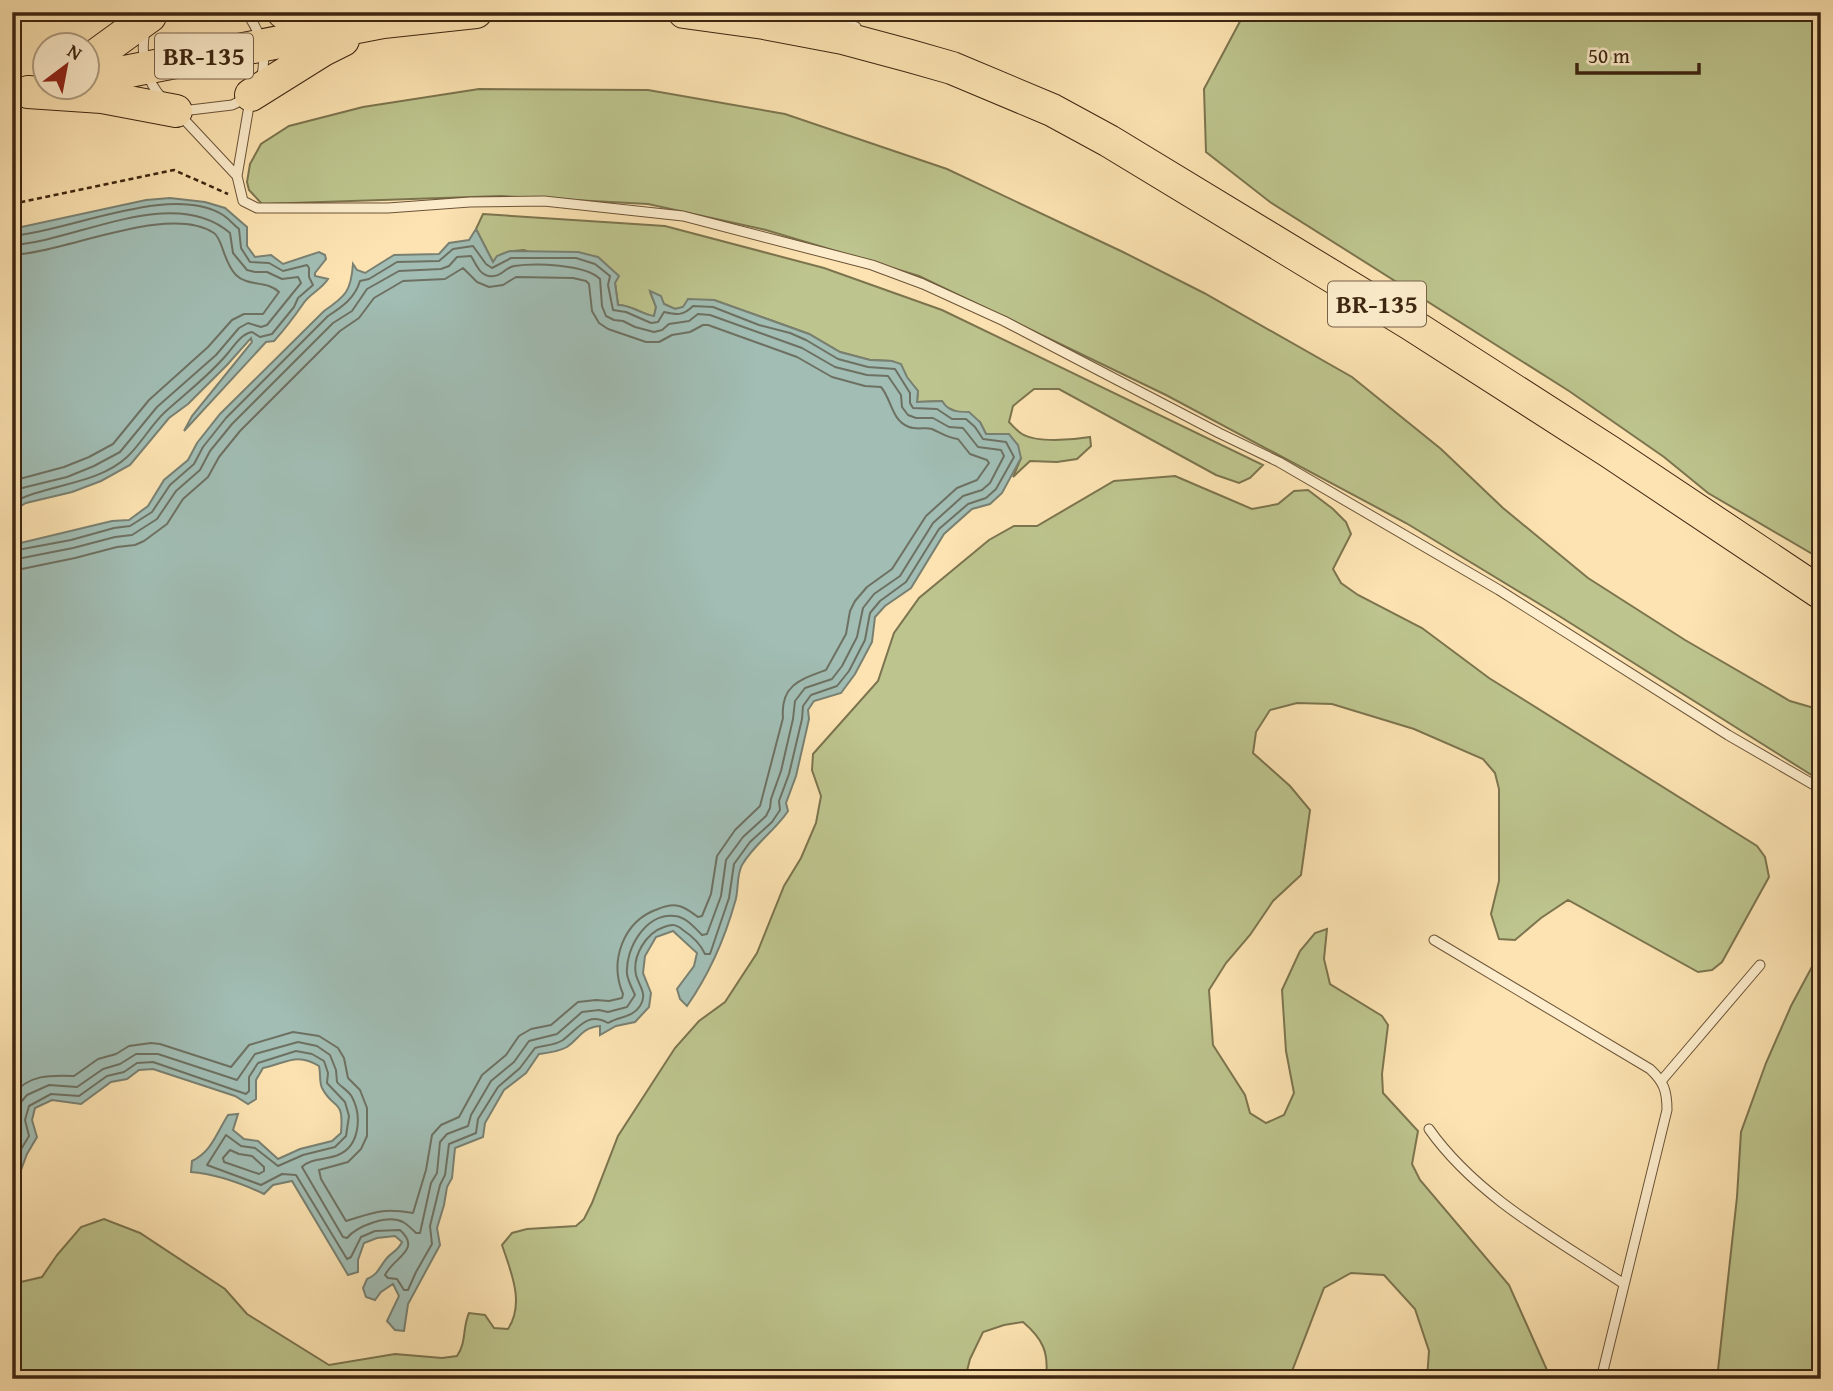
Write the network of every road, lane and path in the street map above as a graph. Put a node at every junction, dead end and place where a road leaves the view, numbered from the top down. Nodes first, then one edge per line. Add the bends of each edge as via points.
1 (246, 12) edge
2 (283, 12) edge
3 (476, 12) edge
4 (684, 12) edge
5 (827, 12) edge
6 (153, 14) edge
7 (383, 22) junction
8 (263, 46) junction
9 (102, 51) edge
10 (911, 56) junction
11 (145, 67) junction
12 (102, 76) edge
13 (251, 95) junction
14 (102, 97) edge
15 (176, 111) junction
16 (237, 176) junction
17 (243, 201) junction
18 (12, 204) edge
19 (1821, 593) edge
20 (1821, 789) edge
21 (1434, 940) dead end
22 (1760, 965) dead end
23 (1662, 1080) junction
24 (1429, 1129) dead end
25 (1624, 1284) junction
26 (1601, 1379) edge

1 - 8 lane
2 - 7 highway
3 - 7 highway, BR-135
4 - 10 highway, BR-135 via 843,38
5 - 10 lane
6 - 9 highway
6 - 11 lane via 144,34
7 - 8 highway, BR-135
7 - 13 highway via 323,50
8 - 11 highway, BR-135
8 - 13 lane via 262,77
10 - 19 highway, BR-135 via 1031,101 1109,141 1409,323
11 - 12 highway, BR-135
11 - 15 lane via 160,97
13 - 15 lane via 232,105
13 - 16 lane
14 - 15 highway
15 - 16 lane
16 - 17 lane
17 - 18 path via 174,170
17 - 20 lane via 257,208 278,209 544,201 683,216 873,265 1004,320 1279,462 1499,590
21 - 23 lane
22 - 23 lane
23 - 25 lane via 1667,1110
24 - 25 lane via 1459,1166 1519,1215
25 - 26 lane

